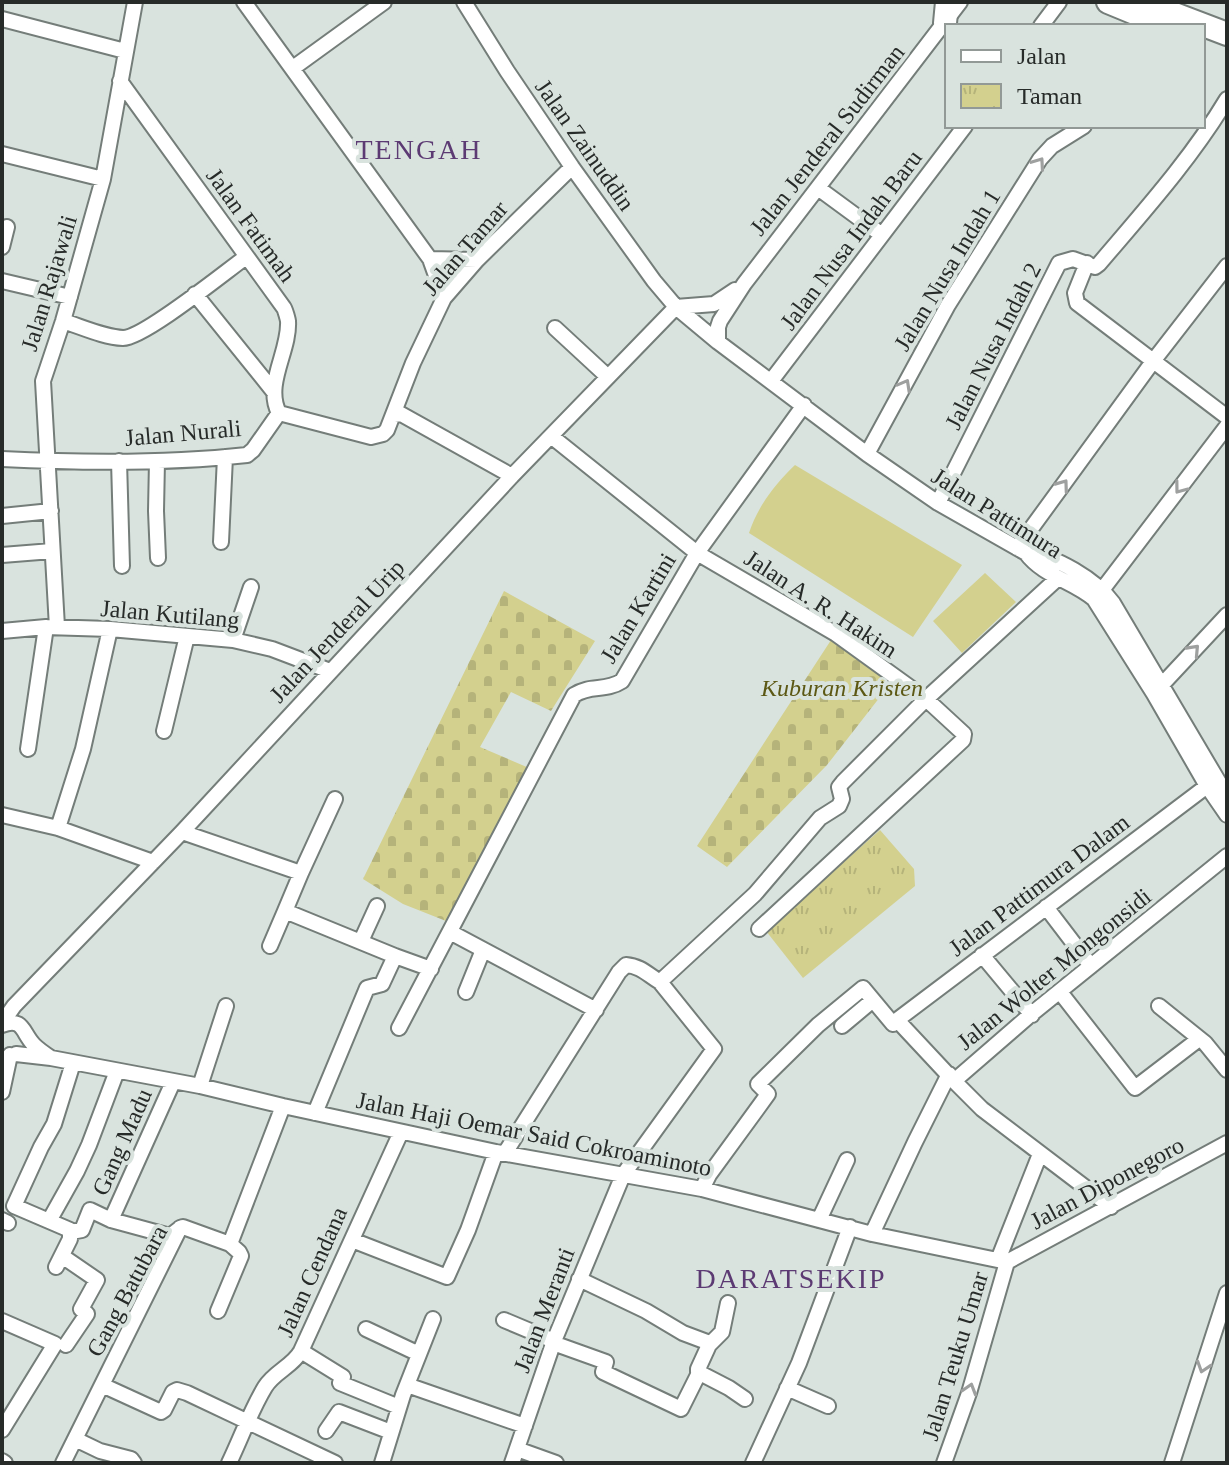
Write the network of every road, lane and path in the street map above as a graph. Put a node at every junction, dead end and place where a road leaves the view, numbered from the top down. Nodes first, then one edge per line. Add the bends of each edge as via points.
1 (135, 2) edge
2 (244, 2) edge
3 (384, 2) edge
4 (464, 2) edge
5 (960, 2) edge
6 (1059, 2) edge
7 (1108, 2) edge
8 (946, 13) edge
9 (1153, 14) edge
10 (2, 19) edge
11 (1042, 24) edge
12 (1182, 24) edge
13 (125, 51) junction
14 (293, 68) junction
15 (120, 81) junction
16 (1227, 99) edge
17 (963, 128) edge
18 (1081, 128) edge
19 (2, 154) edge
20 (572, 167) junction
21 (103, 179) junction
22 (818, 188) junction
23 (7, 227) dead end
24 (882, 235) junction
25 (2, 247) edge
26 (246, 257) junction
27 (430, 259) junction
28 (477, 260) junction
29 (1087, 263) junction
30 (1227, 266) edge
31 (2, 281) edge
32 (744, 284) junction
33 (195, 294) junction
34 (70, 297) junction
35 (444, 298) junction
36 (676, 307) junction
37 (63, 321) junction
38 (555, 328) dead end
39 (718, 342) junction
40 (1154, 360) junction
41 (608, 377) junction
42 (771, 381) junction
43 (274, 392) junction
44 (804, 405) junction
45 (279, 413) junction
46 (394, 415) junction
47 (1227, 417) edge
48 (1227, 426) edge
49 (551, 436) junction
50 (867, 454) junction
51 (225, 457) junction
52 (2, 459) edge
53 (47, 461) junction
54 (119, 461) junction
55 (157, 461) junction
56 (512, 476) junction
57 (938, 503) junction
58 (51, 511) junction
59 (2, 516) edge
60 (221, 542) dead end
61 (1022, 550) junction
62 (52, 551) junction
63 (697, 553) junction
64 (2, 555) edge
65 (158, 558) dead end
66 (122, 566) dead end
67 (1058, 578) junction
68 (251, 587) dead end
69 (1098, 594) junction
70 (1227, 615) edge
71 (52, 627) junction
72 (110, 629) junction
73 (2, 631) edge
74 (187, 636) junction
75 (233, 640) junction
76 (330, 671) junction
77 (1157, 690) junction
78 (926, 699) junction
79 (164, 731) dead end
80 (28, 749) dead end
81 (1207, 786) junction
82 (1227, 796) edge
83 (335, 799) dead end
84 (2, 815) edge
85 (1227, 815) edge
86 (58, 828) junction
87 (182, 832) junction
88 (1227, 856) edge
89 (153, 862) junction
90 (301, 873) junction
91 (377, 906) dead end
92 (1046, 907) junction
93 (285, 911) junction
94 (759, 929) dead end
95 (450, 932) junction
96 (361, 941) junction
97 (270, 946) dead end
98 (483, 950) junction
99 (982, 955) junction
100 (395, 956) junction
101 (1091, 966) junction
102 (431, 969) junction
103 (660, 982) junction
104 (33, 987) junction
105 (466, 992) dead end
106 (1060, 992) junction
107 (873, 1000) junction
108 (226, 1006) dead end
109 (1159, 1006) dead end
110 (596, 1010) junction
111 (1032, 1015) junction
112 (895, 1022) junction
113 (2, 1024) edge
114 (842, 1026) dead end
115 (399, 1028) dead end
116 (24, 1032) junction
117 (1199, 1039) junction
118 (9, 1054) edge
119 (51, 1058) junction
120 (73, 1063) junction
121 (1227, 1070) edge
122 (117, 1071) junction
123 (952, 1078) junction
124 (173, 1082) junction
125 (200, 1086) junction
126 (2, 1092) edge
127 (283, 1106) junction
128 (315, 1113) junction
129 (401, 1132) junction
130 (1227, 1143) edge
131 (501, 1152) junction
132 (1040, 1154) junction
133 (847, 1160) dead end
134 (623, 1175) junction
135 (702, 1189) junction
136 (8, 1204) edge
137 (1111, 1207) junction
138 (111, 1220) junction
139 (819, 1220) junction
140 (49, 1221) junction
141 (850, 1227) junction
142 (180, 1228) junction
143 (71, 1232) junction
144 (872, 1234) junction
145 (352, 1240) junction
146 (230, 1244) junction
147 (1003, 1261) junction
148 (579, 1279) junction
149 (1227, 1293) edge
150 (728, 1303) dead end
151 (218, 1311) dead end
152 (433, 1319) dead end
153 (504, 1320) dead end
154 (2, 1321) edge
155 (366, 1329) dead end
156 (554, 1342) junction
157 (61, 1344) junction
158 (709, 1345) junction
159 (301, 1351) junction
160 (81, 1352) dead end
161 (419, 1354) junction
162 (699, 1373) junction
163 (102, 1385) junction
164 (407, 1385) junction
165 (787, 1388) junction
166 (745, 1399) dead end
167 (828, 1406) dead end
168 (399, 1407) junction
169 (248, 1422) junction
170 (327, 1425) dead end
171 (525, 1426) junction
172 (2, 1430) edge
173 (391, 1432) junction
174 (75, 1439) junction
175 (514, 1456) edge
176 (63, 1463) edge
177 (134, 1463) edge
178 (229, 1463) edge
179 (335, 1463) edge
180 (382, 1463) edge
181 (556, 1463) edge
182 (753, 1463) edge
183 (944, 1463) edge
184 (1172, 1463) edge

1 - 13 street, Jalan Rajawali
2 - 14 street
3 - 14 street
4 - 20 street, Jalan Zainuddin
5 - 8 street, Jalan Jenderal Sudirman
6 - 11 street
7 - 9 highway
8 - 22 street, Jalan Jenderal Sudirman
9 - 12 highway
10 - 13 street
13 - 15 street, Jalan Rajawali
14 - 27 street
15 - 21 street, Jalan Rajawali
15 - 26 street, Jalan Fatimah
16 - 29 street, Jalan Nusa Indah 2 via 1177,171 1099,264
17 - 24 street, Jalan Nusa Indah Baru
50 -> 18 street, Jalan Nusa Indah 1 via 948,305 1040,159
19 - 21 street
20 - 28 street, Jalan Tamar
20 - 36 street, Jalan Zainuddin
21 - 34 street, Jalan Rajawali
22 - 24 street
22 - 32 street, Jalan Jenderal Sudirman
23 - 25 street
24 - 42 street, Jalan Nusa Indah Baru
26 - 33 street
26 - 43 street, Jalan Fatimah via 288,320
27 - 28 street
27 - 35 street
28 - 35 street, Jalan Tamar
29 - 40 street via 1075,293 1077,303
29 - 57 street, Jalan Nusa Indah 2 via 1059,263
30 - 40 street
31 - 34 street
32 - 36 street, Jalan Jenderal Sudirman via 714,304
32 - 39 street, Jalan Jenderal Sudirman via 720,321
33 - 37 street via 130,337
33 - 43 street
34 - 37 street, Jalan Rajawali
35 - 46 street, Jalan Tamar
36 - 39 street, Jalan Pattimura
36 - 41 street, Jalan Jenderal Urip
37 - 53 street, Jalan Rajawali via 43,381
38 - 41 street
39 - 42 street, Jalan Pattimura
40 - 47 street
61 -> 40 street
41 - 49 street, Jalan Jenderal Urip
42 - 44 street, Jalan Pattimura
43 - 45 street, Jalan Fatimah
44 - 50 street, Jalan Pattimura
44 - 63 street, Jalan Kartini
45 - 46 street via 371,437 383,434
45 - 51 street, Jalan Nurali via 251,453
46 - 56 street via 401,414
48 -> 69 street
49 - 56 street, Jalan Jenderal Urip
49 - 63 street, Jalan A. R. Hakim
50 - 57 street, Jalan Pattimura
51 - 55 street, Jalan Nurali
51 - 60 street
52 - 53 street, Jalan Nurali
53 - 54 street, Jalan Nurali
53 - 58 street, Jalan Rajawali
54 - 55 street, Jalan Nurali
54 - 66 street
55 - 65 street
56 - 76 street, Jalan Jenderal Urip
57 - 61 street, Jalan Pattimura
58 - 59 street
58 - 62 street, Jalan Rajawali
61 - 67 street, Jalan Pattimura
61 - 69 street via 1087,578
62 - 64 street
62 - 71 street, Jalan Rajawali
63 - 78 street, Jalan A. R. Hakim via 836,634
63 - 95 street, Jalan Kartini via 622,681 574,695
67 - 69 street, Jalan Pattimura
67 - 78 street
68 - 75 street
69 - 77 street, Jalan Pattimura
77 -> 70 street
71 - 72 street, Jalan Kutilang
71 - 73 street, Jalan Kutilang
71 - 80 street, Jalan Rajawali
72 - 74 street, Jalan Kutilang
72 - 86 street via 83,749
74 - 75 street, Jalan Kutilang
74 - 79 street
75 - 76 street, Jalan Kutilang
76 - 87 street, Jalan Jenderal Urip
77 - 81 street, Jalan Pattimura
77 - 82 street
78 - 94 street, Jalan A. R. Hakim via 964,734 963,740
78 - 103 street via 843,782 839,806 820,818 755,894
81 - 85 street, Jalan Pattimura
81 - 92 street, Jalan Pattimura Dalam
83 - 90 street
84 - 86 street
86 - 89 street
87 - 89 street, Jalan Jenderal Urip
87 - 90 street
88 - 101 street, Jalan Wolter Mongonsidi
89 - 104 street, Jalan Jenderal Urip
90 - 93 street
91 - 96 street
92 - 99 street, Jalan Pattimura Dalam
92 - 101 street
93 - 96 street
93 - 97 street
95 - 98 street
95 - 102 street, Jalan Kartini
96 - 100 street
98 - 105 street
98 - 110 street
99 - 111 street
99 - 112 street, Jalan Pattimura Dalam
100 - 102 street
100 - 128 street via 382,984 366,990
101 - 106 street, Jalan Wolter Mongonsidi
102 - 115 street, Jalan Kartini
103 - 110 street via 635,965 626,965
103 - 134 street, Jalan Meranti via 714,1049
104 - 113 street, Jalan Jenderal Urip
104 - 116 street
106 - 111 street, Jalan Wolter Mongonsidi
106 - 117 street via 1135,1088
107 - 112 street
107 - 114 street
107 - 135 street via 863,988 758,1084 768,1094
108 - 125 street
109 - 117 street
110 - 131 street
111 - 123 street, Jalan Wolter Mongonsidi
112 - 123 street
113 - 116 street via 11,1022
116 - 118 street via 24,1047
116 - 119 street
117 - 121 street
118 - 119 street, Jalan Haji Oemar Said Cokroaminoto
118 - 126 street
119 - 120 street, Jalan Haji Oemar Said Cokroaminoto
120 - 122 street, Jalan Haji Oemar Said Cokroaminoto
120 - 136 street via 54,1124
122 - 124 street, Jalan Haji Oemar Said Cokroaminoto
122 - 140 street via 83,1158
123 - 132 street, Jalan Wolter Mongonsidi
123 - 144 street
124 - 125 street, Jalan Haji Oemar Said Cokroaminoto
124 - 138 street, Gang Madu
125 - 127 street, Jalan Haji Oemar Said Cokroaminoto
127 - 128 street, Jalan Haji Oemar Said Cokroaminoto
127 - 146 street
128 - 129 street, Jalan Haji Oemar Said Cokroaminoto
129 - 131 street, Jalan Haji Oemar Said Cokroaminoto
129 - 145 street, Jalan Cendana
130 - 137 street, Jalan Diponegoro
131 - 134 street, Jalan Haji Oemar Said Cokroaminoto
131 - 145 street via 447,1277
132 - 137 street, Jalan Wolter Mongonsidi
132 - 147 street, Jalan Teuku Umar
133 - 139 street
134 - 135 street, Jalan Haji Oemar Said Cokroaminoto
134 - 148 street, Jalan Meranti
135 - 139 street, Jalan Haji Oemar Said Cokroaminoto
136 - 140 street
137 - 147 street, Jalan Diponegoro
138 - 142 street via 170,1236
138 - 143 street via 90,1210 82,1230
139 - 141 street, Jalan Haji Oemar Said Cokroaminoto
140 - 143 street
141 - 144 street, Jalan Haji Oemar Said Cokroaminoto
141 - 165 street
142 - 146 street, Gang Batubara
142 - 163 street, Gang Batubara
143 - 157 street via 59,1261 97,1280 81,1309 87,1314
144 - 147 street, Jalan Haji Oemar Said Cokroaminoto
145 - 159 street, Jalan Cendana
146 - 151 street via 241,1256
183 -> 147 street, Jalan Teuku Umar via 969,1393
148 - 156 street, Jalan Meranti
148 - 158 street
149 -> 184 street
150 - 158 street via 722,1332
152 - 161 street
153 - 156 street
154 - 157 street
155 - 161 street
156 - 162 street via 606,1362 603,1372 681,1409
156 - 171 street, Jalan Meranti
157 - 160 street
157 - 172 street
158 - 162 street
159 - 168 street via 343,1377 340,1383
159 - 169 street, Jalan Cendana via 265,1386
161 - 164 street
162 - 166 street
163 - 169 street via 158,1412 177,1390
163 - 174 street, Gang Batubara
164 - 168 street
164 - 171 street
165 - 167 street
165 - 182 street
168 - 173 street
169 - 178 street, Jalan Cendana
169 - 179 street
170 - 173 street via 339,1412
171 - 175 street, Jalan Meranti
173 - 180 street
174 - 176 street, Gang Batubara
174 - 177 street
175 - 181 street

